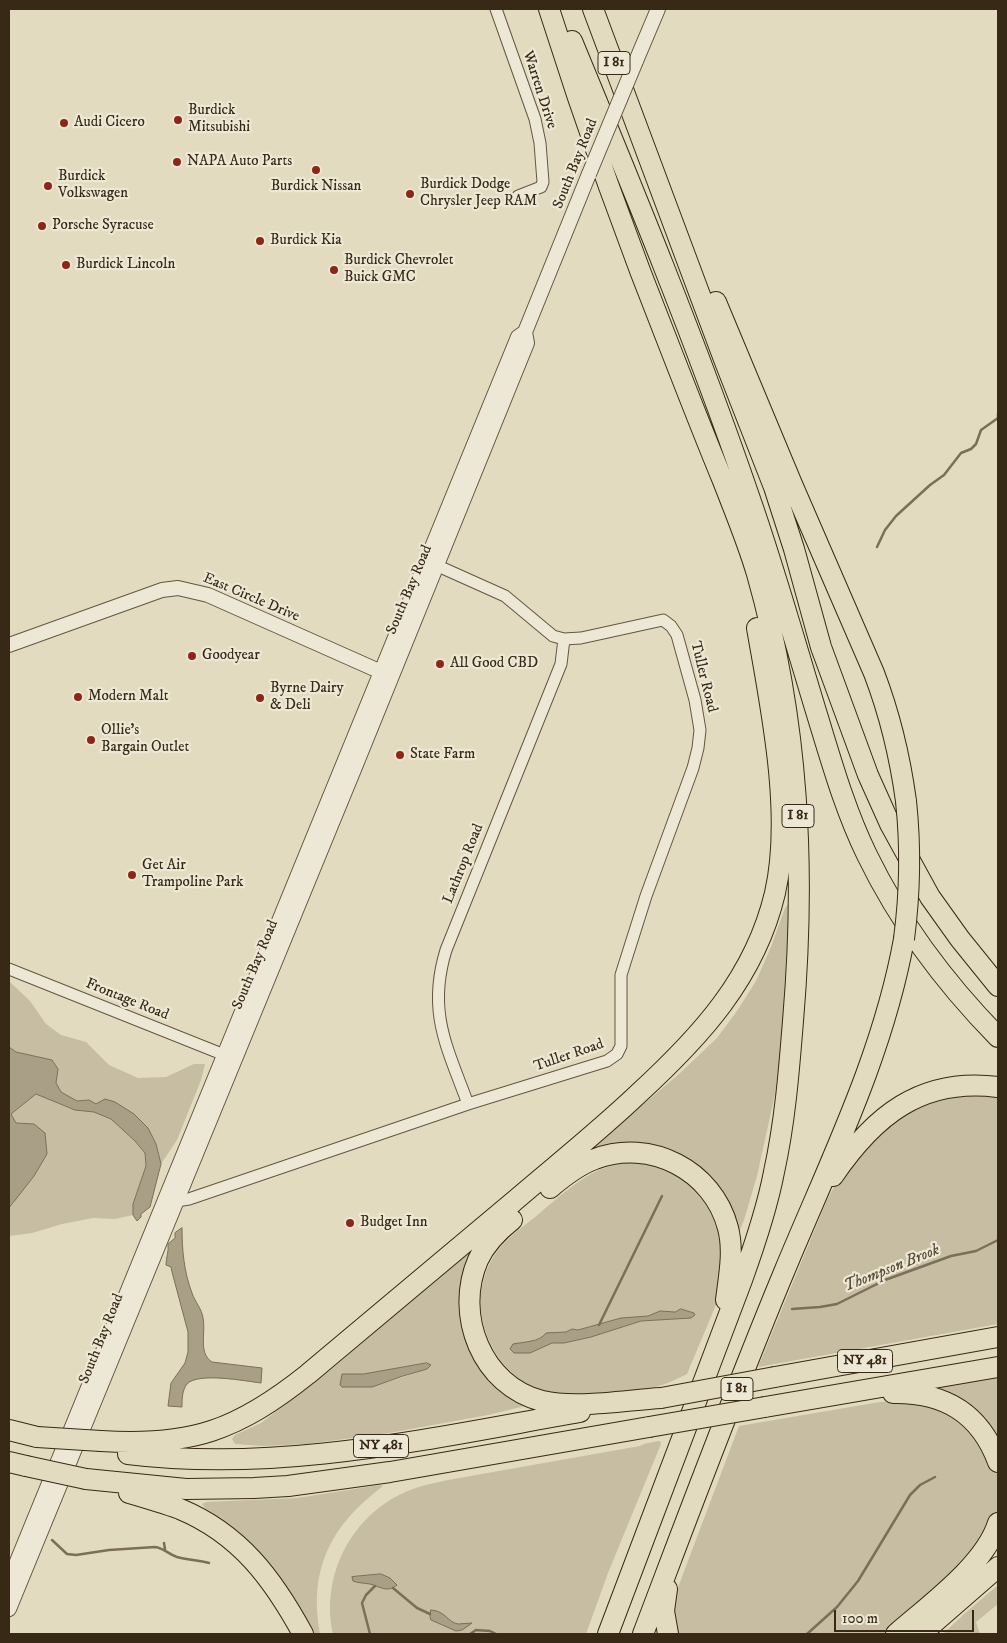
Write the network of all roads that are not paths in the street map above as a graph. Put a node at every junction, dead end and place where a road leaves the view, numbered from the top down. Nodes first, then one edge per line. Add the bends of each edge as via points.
1 (496, 9) edge
2 (548, 9) edge
3 (559, 9) edge
4 (593, 9) edge
5 (658, 9) edge
6 (634, 117) junction
7 (518, 196) dead end
8 (525, 332) junction
9 (739, 523) junction
10 (438, 566) junction
11 (564, 640) junction
12 (9, 645) edge
13 (386, 674) junction
14 (9, 969) edge
15 (998, 986) edge
16 (998, 1037) edge
17 (229, 1057) junction
18 (998, 1087) edge
19 (468, 1104) junction
20 (171, 1199) junction
21 (801, 1230) junction
22 (998, 1334) edge
23 (998, 1337) edge
24 (955, 1345) junction
25 (715, 1350) junction
26 (998, 1367) edge
27 (831, 1394) junction
28 (661, 1398) junction
29 (9, 1430) edge
30 (100, 1446) junction
31 (998, 1462) edge
32 (17, 1464) edge
33 (86, 1479) junction
34 (998, 1523) edge
35 (675, 1550) junction
36 (998, 1566) edge
37 (9, 1581) edge
38 (9, 1609) edge
39 (303, 1634) edge
40 (608, 1634) edge
41 (643, 1634) edge
42 (668, 1634) edge
43 (896, 1634) edge
44 (921, 1634) edge

1 - 7 street, Warren Drive via 535,119 540,143 543,182 540,188
2 - 9 highway, I 81 via 611,191
3 - 16 highway via 658,253 732,448 836,777 865,852 920,945 954,989
4 - 6 highway, I 81
5 - 8 street, South Bay Road, bridge
6 - 15 highway via 774,487 821,647 871,784 930,897
6 - 21 highway, I 81, bridge via 874,673 895,738 906,801 910,874 904,939 893,992 873,1057
8 - 10 street, South Bay Road via 527,343
8 - 13 street, South Bay Road via 518,337
9 - 25 highway, I 81 via 766,610 787,717 798,817 800,935 788,1082 775,1171 756,1244
9 - 30 highway via 769,695 780,789 781,844 769,914 732,990 698,1036 622,1110 273,1401 233,1423 186,1438
10 - 11 street via 505,596 553,636
10 - 13 street, South Bay Road
11 - 19 street, Lathrop Road via 561,664 440,969 438,1016
11 - 19 street, Tuller Road via 657,620 663,620 674,628 695,700 700,730 698,748 621,975 621,1046 618,1054 607,1061
12 - 13 street, East Circle Drive via 162,590 178,588 208,596
13 - 17 street, South Bay Road via 352,776
14 - 17 street, Frontage Road
17 - 20 street, South Bay Road
18 - 21 highway via 946,1087 915,1097 889,1112 851,1152
19 - 20 street, Tuller Road via 189,1199
20 - 37 street, South Bay Road
20 - 38 street, South Bay Road
21 - 35 highway, I 81
22 - 24 highway
23 - 24 highway, NY 481
24 - 28 highway, NY 481, bridge
25 - 28 highway via 731,1264 728,1228 716,1199 683,1167 640,1152 616,1153 594,1159 562,1178 494,1236 473,1274 469,1304 477,1345 498,1374 518,1391 543,1401 577,1404
25 - 40 highway, I 81
26 - 27 highway, NY 481
27 - 31 highway via 903,1393 937,1398 970,1417 980,1428
27 - 33 highway, NY 481, bridge via 390,1472 288,1486 186,1488
28 - 30 highway, NY 481 via 402,1443 302,1456 201,1460
29 - 30 highway, NY 481, bridge
32 - 33 highway, NY 481, bridge
33 - 39 highway via 180,1509 217,1529 265,1574 282,1596
34 - 43 highway via 988,1547 977,1561
35 - 41 highway, I 81
35 - 42 highway via 665,1596
36 - 44 highway

